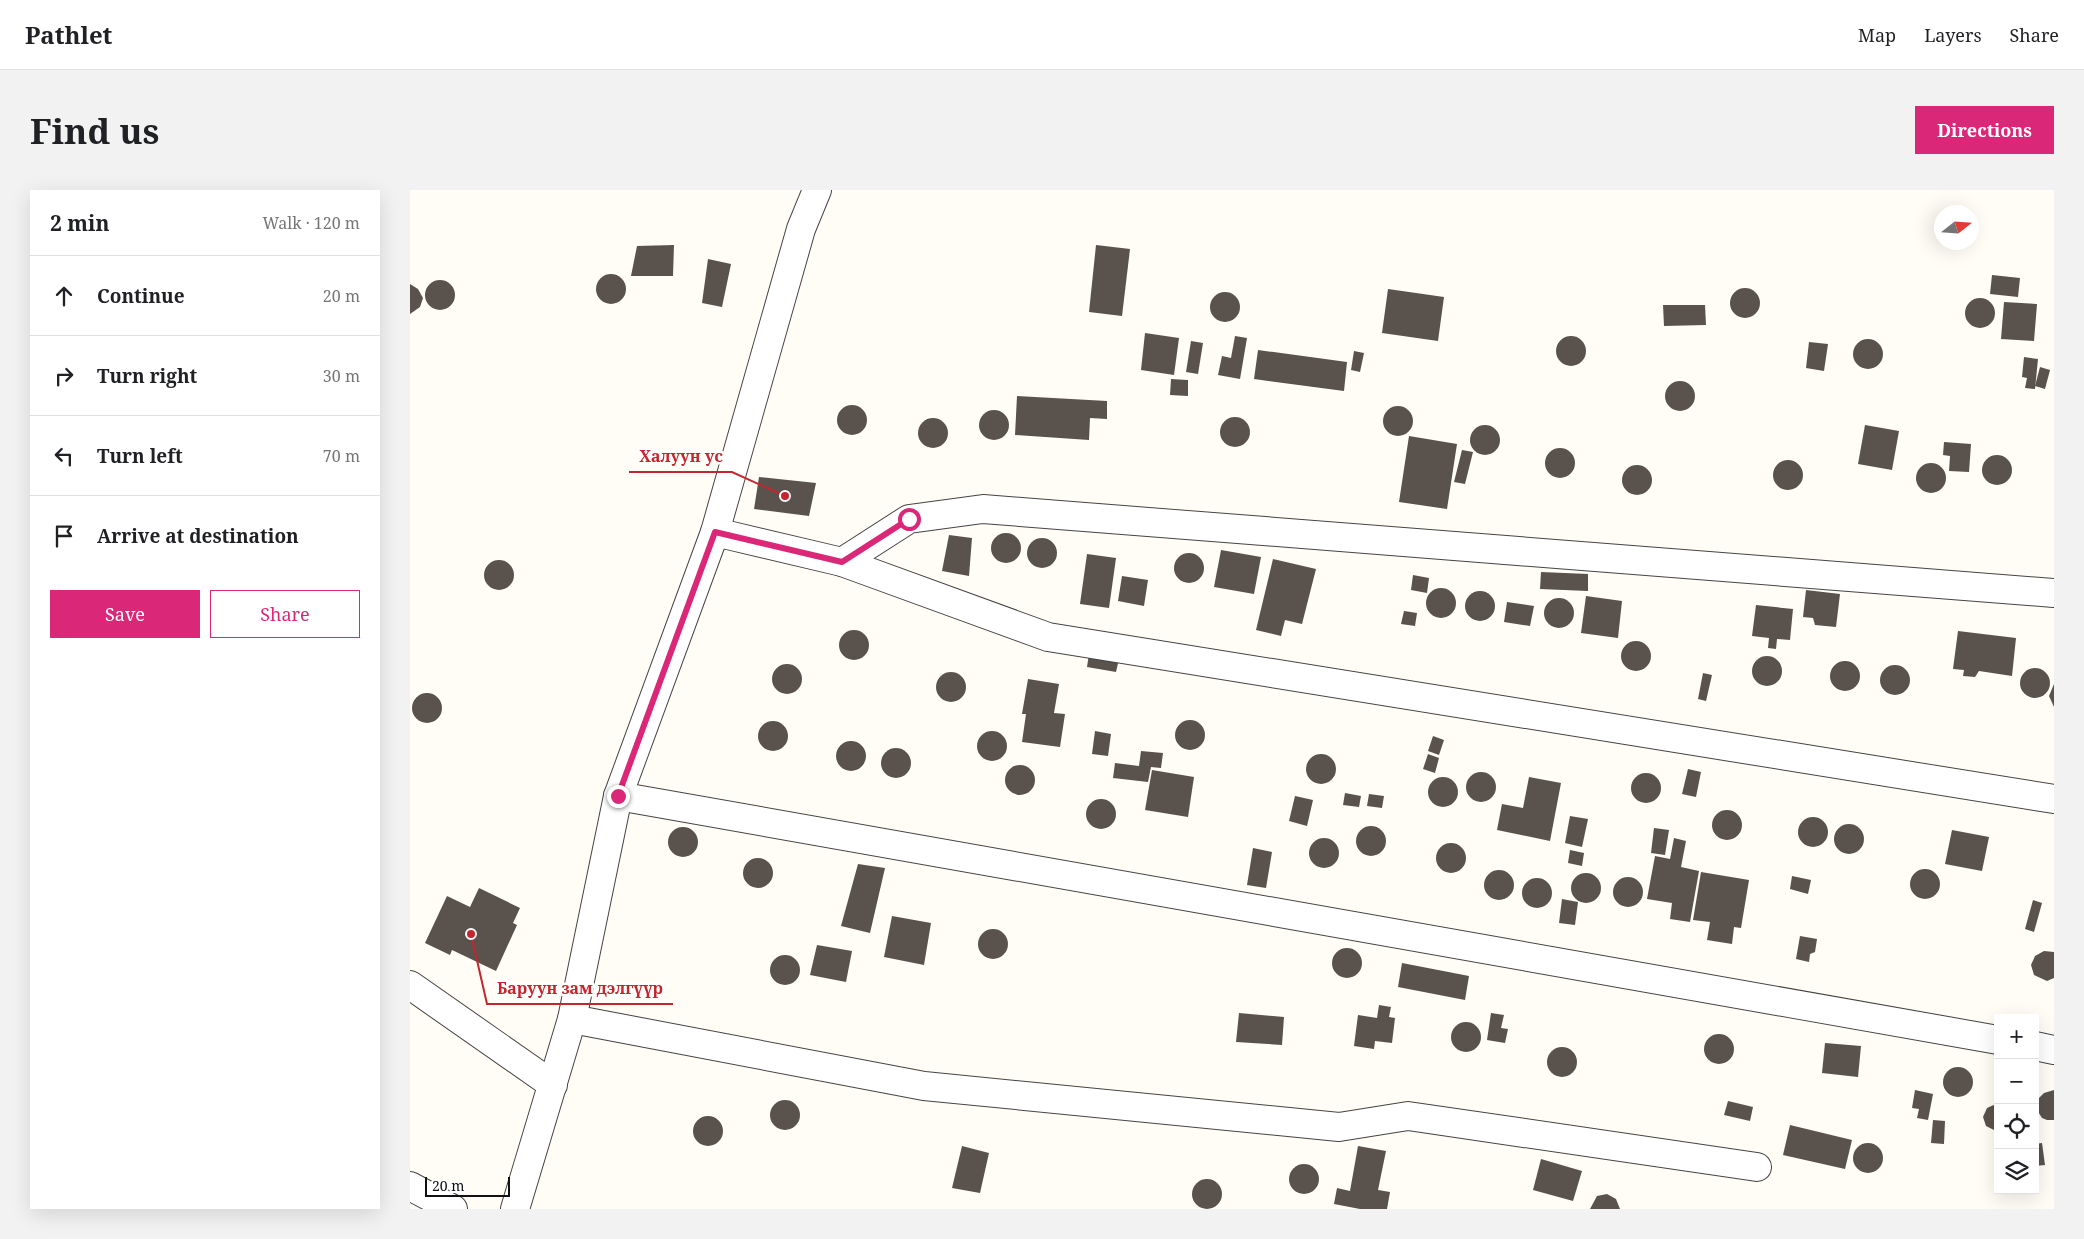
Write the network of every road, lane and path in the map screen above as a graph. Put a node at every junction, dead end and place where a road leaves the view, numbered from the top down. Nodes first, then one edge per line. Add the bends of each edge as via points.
1 (817, 190) edge
2 (715, 532) junction
3 (842, 562) junction
4 (2054, 593) edge
5 (618, 796) junction
6 (2054, 799) edge
7 (410, 985) edge
8 (572, 1018) junction
9 (1994, 1039) edge
10 (2039, 1047) edge
11 (2054, 1050) edge
12 (553, 1085) junction
13 (1757, 1167) dead end
14 (410, 1186) edge
15 (453, 1209) edge
16 (515, 1209) edge

1 - 2 street via 801,229
2 - 3 street
2 - 5 street
3 - 4 street via 909,519 983,509
3 - 6 street via 1048,638
5 - 8 street
5 - 9 street
7 - 12 street
8 - 12 street
8 - 13 street via 924,1086 1339,1127 1408,1116
10 - 11 street
12 - 16 street
14 - 15 street

